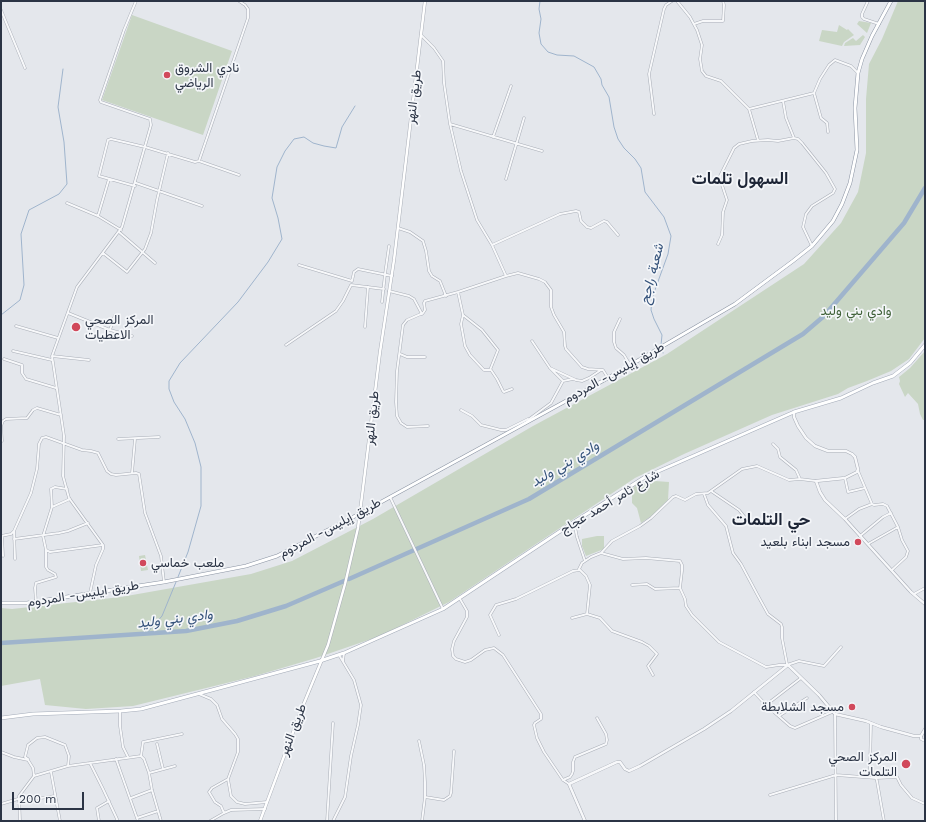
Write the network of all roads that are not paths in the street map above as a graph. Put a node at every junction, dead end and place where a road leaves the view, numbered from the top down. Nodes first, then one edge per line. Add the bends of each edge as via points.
1 (136, 1) edge
2 (239, 1) edge
3 (425, 1) edge
4 (672, 1) edge
5 (677, 1) edge
6 (723, 1) edge
7 (868, 1) edge
8 (891, 1) edge
9 (1, 10) edge
10 (694, 24) junction
11 (879, 24) junction
12 (421, 35) junction
13 (25, 68) dead end
14 (858, 72) junction
15 (511, 86) dead end
16 (814, 93) junction
17 (783, 101) junction
18 (749, 109) junction
19 (654, 114) dead end
20 (524, 118) dead end
21 (450, 124) junction
22 (828, 132) dead end
23 (494, 137) junction
24 (794, 138) junction
25 (758, 140) junction
26 (516, 142) junction
27 (146, 147) junction
28 (542, 151) dead end
29 (168, 153) junction
30 (199, 161) junction
31 (239, 175) dead end
32 (109, 179) junction
33 (506, 179) dead end
34 (135, 184) junction
35 (159, 192) junction
36 (67, 203) dead end
37 (202, 206) dead end
38 (98, 216) junction
39 (398, 228) junction
40 (120, 231) junction
41 (618, 235) dead end
42 (718, 244) dead end
43 (492, 245) junction
44 (389, 246) dead end
45 (812, 246) junction
46 (142, 252) junction
47 (103, 253) junction
48 (155, 263) dead end
49 (299, 265) dead end
50 (385, 274) junction
51 (392, 276) junction
52 (506, 276) junction
53 (352, 281) junction
54 (351, 285) junction
55 (368, 287) junction
56 (384, 289) junction
57 (389, 291) junction
58 (458, 292) junction
59 (446, 296) junction
60 (382, 302) dead end
61 (68, 313) junction
62 (422, 314) junction
63 (115, 315) dead end
64 (463, 315) junction
65 (620, 319) dead end
66 (16, 326) dead end
67 (365, 326) dead end
68 (110, 330) junction
69 (132, 336) dead end
70 (58, 338) junction
71 (532, 341) dead end
72 (286, 345) dead end
73 (925, 345) edge
74 (13, 351) dead end
75 (400, 354) junction
76 (52, 356) junction
77 (425, 356) dead end
78 (4, 359) dead end
79 (52, 360) junction
80 (89, 360) dead end
81 (630, 365) junction
82 (550, 368) junction
83 (490, 370) junction
84 (601, 370) junction
85 (608, 378) junction
86 (573, 379) junction
87 (563, 381) junction
88 (56, 388) junction
89 (512, 389) dead end
90 (461, 410) dead end
91 (794, 412) junction
92 (61, 415) junction
93 (528, 420) junction
94 (428, 426) dead end
95 (159, 437) dead end
96 (118, 439) dead end
97 (135, 439) junction
98 (2, 441) edge
99 (65, 444) junction
100 (773, 444) dead end
101 (858, 471) junction
102 (132, 473) junction
103 (845, 478) junction
104 (800, 479) junction
105 (816, 481) junction
106 (865, 488) junction
107 (67, 489) junction
108 (711, 491) junction
109 (704, 494) junction
110 (390, 496) junction
111 (70, 499) junction
112 (872, 504) junction
113 (52, 507) junction
114 (361, 513) junction
115 (891, 514) junction
116 (845, 519) junction
117 (574, 522) junction
118 (88, 523) junction
119 (751, 525) dead end
120 (898, 526) junction
121 (14, 531) junction
122 (2, 536) edge
123 (43, 536) junction
124 (860, 536) junction
125 (14, 539) junction
126 (868, 544) junction
127 (103, 545) junction
128 (46, 550) junction
129 (601, 553) junction
130 (3, 556) dead end
131 (15, 559) dead end
132 (585, 561) junction
133 (581, 569) junction
134 (892, 570) junction
135 (164, 582) junction
136 (632, 585) dead end
137 (680, 588) junction
138 (925, 588) edge
139 (90, 593) junction
140 (914, 594) junction
141 (460, 599) junction
142 (36, 602) junction
143 (1, 603) edge
144 (925, 604) edge
145 (443, 609) junction
146 (587, 614) junction
147 (572, 618) dead end
148 (499, 635) dead end
149 (841, 647) dead end
150 (344, 653) junction
151 (339, 655) junction
152 (320, 661) junction
153 (343, 661) junction
154 (787, 665) junction
155 (653, 675) dead end
156 (802, 677) junction
157 (754, 692) junction
158 (199, 694) junction
159 (807, 698) dead end
160 (766, 705) junction
161 (120, 711) junction
162 (832, 712) junction
163 (835, 714) junction
164 (779, 716) junction
165 (1, 718) edge
166 (597, 718) dead end
167 (333, 723) dead end
168 (871, 723) junction
169 (925, 729) edge
170 (182, 734) dead end
171 (921, 736) junction
172 (419, 741) dead end
173 (925, 741) edge
174 (157, 744) dead end
175 (454, 751) dead end
176 (1, 752) edge
177 (141, 756) junction
178 (128, 757) junction
179 (116, 759) junction
180 (28, 760) junction
181 (90, 763) junction
182 (68, 766) junction
183 (175, 766) dead end
184 (163, 769) junction
185 (51, 772) junction
186 (149, 773) junction
187 (836, 775) junction
188 (34, 776) junction
189 (869, 776) junction
190 (876, 778) junction
191 (228, 779) junction
192 (563, 780) junction
193 (570, 784) junction
194 (152, 790) junction
195 (770, 795) dead end
196 (55, 796) junction
197 (426, 797) junction
198 (130, 798) junction
199 (19, 800) junction
200 (109, 801) junction
201 (267, 802) junction
202 (1, 804) edge
203 (925, 804) edge
204 (265, 809) junction
205 (158, 811) junction
206 (224, 812) junction
207 (138, 820) edge
208 (20, 821) edge
209 (60, 821) edge
210 (99, 821) edge
211 (117, 821) edge
212 (161, 821) edge
213 (210, 821) edge
214 (260, 821) edge
215 (327, 821) edge
216 (334, 821) edge
217 (422, 821) edge
218 (585, 821) edge
219 (836, 821) edge
220 (884, 821) edge

1 - 27 street via 100,100 150,119
2 - 30 street via 248,9 248,18
3 - 12 main road, طريق النهر
4 - 19 street via 664,10 649,74
5 - 10 street
6 - 10 street via 723,21 703,21
7 - 11 street via 862,17
8 - 11 main road, طريق إيليس- المردوم
9 - 13 street
10 - 18 street via 702,45 702,71 706,76 721,81
11 - 14 main road, طريق إيليس- المردوم
12 - 21 street via 443,61
12 - 39 main road, طريق النهر
14 - 16 street via 845,63 833,61
14 - 45 main road, طريق إيليس- المردوم via 855,108 857,150 850,183 832,221
15 - 23 street
16 - 17 street
16 - 22 street via 820,118 827,123
17 - 18 street
17 - 24 street
18 - 25 street
20 - 26 street
21 - 23 street
21 - 43 street via 474,213
23 - 26 street
24 - 25 street via 778,142
24 - 45 street via 802,143 826,173 835,189 812,206 806,214 803,227
25 - 42 street via 736,145 720,176 727,200 723,212 722,235
26 - 28 street
26 - 33 street
27 - 29 street
27 - 32 street via 108,140 98,176
27 - 34 street
29 - 30 street
29 - 35 street
30 - 31 street
32 - 34 street
32 - 38 street
34 - 35 street
34 - 40 street
35 - 37 street
35 - 46 street via 149,239
36 - 38 street
38 - 40 street
39 - 51 main road, طريق النهر
39 - 59 street via 423,241 428,271 440,281
40 - 46 street
40 - 47 street
41 - 43 street via 604,221 591,228 587,227 576,211 560,214
43 - 52 street
44 - 50 street
45 - 81 main road, طريق إيليس- المردوم via 735,304
46 - 47 street via 127,272
46 - 48 street
47 - 61 street via 77,287
49 - 53 street
50 - 51 street
50 - 53 street via 358,269 354,272
50 - 56 street
51 - 57 main road, طريق النهر
52 - 58 street
52 - 84 street via 522,273 548,285 551,290 551,307 564,332 566,349 585,368
53 - 54 street
54 - 55 street
54 - 72 street via 336,311
55 - 56 street
55 - 67 street
56 - 60 street
57 - 62 street via 412,297
57 - 114 main road, طريق النهر via 372,405
58 - 59 street
58 - 64 street
59 - 62 street via 425,301 425,310
61 - 68 street
61 - 70 street
62 - 75 street via 404,323
63 - 68 street
64 - 83 street via 461,324 467,351 484,370
64 - 83 street via 482,330 498,350
65 - 81 street via 614,332 614,342
66 - 70 street
68 - 69 street
70 - 76 street
71 - 82 street
73 - 91 main road, شارع ثامر أحمد عجاج via 910,363 893,376 841,398
74 - 79 street
75 - 77 street via 410,357
75 - 94 street via 397,371 397,416 407,427
76 - 79 street
76 - 80 street
78 - 88 street via 22,365 22,373 26,379
79 - 88 street
81 - 85 main road, طريق إيليس- المردوم
82 - 86 street
82 - 87 street
83 - 89 street via 503,391
84 - 85 street via 606,372
84 - 86 street via 582,381
85 - 93 main road, طريق إيليس- المردوم
86 - 87 street
87 - 93 street via 551,404
88 - 92 street
90 - 93 street via 481,425 501,430
91 - 101 street via 794,417 810,442 822,450 850,452
91 - 117 main road, شارع ثامر أحمد عجاج via 645,477
92 - 98 street via 37,408 27,418 6,419 1,426
92 - 99 street
93 - 110 main road, طريق إيليس- المردوم
95 - 97 street
96 - 97 street
97 - 102 street
99 - 102 street via 98,453 111,474
99 - 107 street via 63,476
99 - 121 street via 46,437 40,440 31,493
100 - 104 street via 778,449 780,457 796,470
101 - 103 street
101 - 106 street
102 - 135 street via 140,476 145,513 161,556
103 - 105 street
103 - 106 street via 848,492
104 - 105 street
104 - 108 street via 789,480 760,466 752,466 742,469
105 - 116 street via 826,500
106 - 112 street
107 - 111 street
107 - 113 street via 51,489
108 - 109 street
108 - 119 street via 735,508
109 - 129 street via 696,494 685,500 673,497 640,526 612,541
109 - 154 street via 708,505 726,526 733,552 768,614 781,624
110 - 114 main road, طريق إيليس- المردوم
110 - 145 street
111 - 113 street
111 - 118 street
112 - 115 street via 886,505
112 - 116 street
113 - 123 street
114 - 135 main road, طريق إيليس- المردوم via 267,560
114 - 152 main road, طريق النهر via 337,615
115 - 120 street
115 - 124 street via 883,517
116 - 124 street
117 - 132 street
117 - 141 main road, شارع ثامر أحمد عجاج
118 - 123 street via 68,531
118 - 127 street
120 - 126 street
120 - 134 street via 908,553
121 - 122 street
121 - 125 street
122 - 130 street
123 - 125 street
123 - 128 street
124 - 126 street
125 - 131 street
126 - 134 street
127 - 128 street via 50,552
127 - 139 street
128 - 142 street via 46,567 56,577 36,583
129 - 132 street
129 - 137 street via 623,559 680,561
132 - 133 street via 580,566
133 - 146 street via 590,585
133 - 148 street via 573,570 516,599 496,605 490,615
134 - 140 street
135 - 139 main road, طريق ايليس- المردوم
136 - 137 street via 647,584 655,589
137 - 154 street via 688,611 719,642 766,667
138 - 140 street
139 - 142 main road, طريق ايليس- المردوم
140 - 144 street
141 - 145 main road, شارع ثامر أحمد عجاج
141 - 192 street via 467,611 467,617 454,641 453,656 465,662 485,650 494,648 503,655 541,714 541,719 534,725 537,738
142 - 143 main road, طريق ايليس- المردوم
145 - 150 main road, شارع ثامر أحمد عجاج
146 - 147 street
146 - 155 street via 600,618 612,631 642,642 657,654 648,666
149 - 154 street via 824,666 798,661
150 - 151 main road, شارع ثامر أحمد عجاج
150 - 153 street
151 - 152 main road, شارع ثامر أحمد عجاج
151 - 153 street
152 - 158 main road, شارع ثامر أحمد عجاج
152 - 201 main road, طريق النهر
153 - 216 street via 354,680 361,705 345,797
154 - 156 street
154 - 157 street
156 - 160 street
156 - 162 street
157 - 160 street
157 - 193 street via 731,711 640,766 629,771 617,762
158 - 161 main road, شارع ثامر أحمد عجاج via 141,709
158 - 191 street via 217,704 222,719 238,739 238,752
159 - 164 street
160 - 164 street
161 - 165 main road, شارع ثامر أحمد عجاج via 33,714
161 - 178 street via 123,747
162 - 163 street
162 - 164 street via 794,728
163 - 168 street
163 - 187 street
166 - 192 street via 606,734 606,744 575,757 572,774
167 - 215 street
168 - 171 street
168 - 189 street
169 - 171 street
170 - 177 street via 143,742
171 - 173 street via 921,740
172 - 197 street via 424,764
174 - 184 street
175 - 197 street via 450,796 444,800
176 - 180 street
177 - 178 street
177 - 186 street
178 - 179 street
179 - 181 street
179 - 198 street
180 - 182 street via 28,745 37,738 45,737 65,745 69,756
180 - 188 street
181 - 182 street
181 - 200 street
182 - 185 street
183 - 184 street
184 - 186 street
185 - 188 street
185 - 196 street
186 - 194 street
187 - 189 street
187 - 195 street
187 - 219 street
188 - 199 street via 20,793
189 - 190 street
190 - 203 street via 897,777 912,798
190 - 220 street
191 - 201 street via 231,796 237,802
191 - 206 street via 209,792
192 - 193 street
193 - 218 street
194 - 198 street
194 - 205 street
196 - 199 street
196 - 209 street
197 - 217 street
198 - 207 street
199 - 202 street
199 - 208 street
200 - 210 street via 97,808
200 - 211 street
201 - 204 main road, طريق النهر
204 - 206 street
204 - 214 main road, طريق النهر
205 - 207 street
205 - 212 street
206 - 213 street

